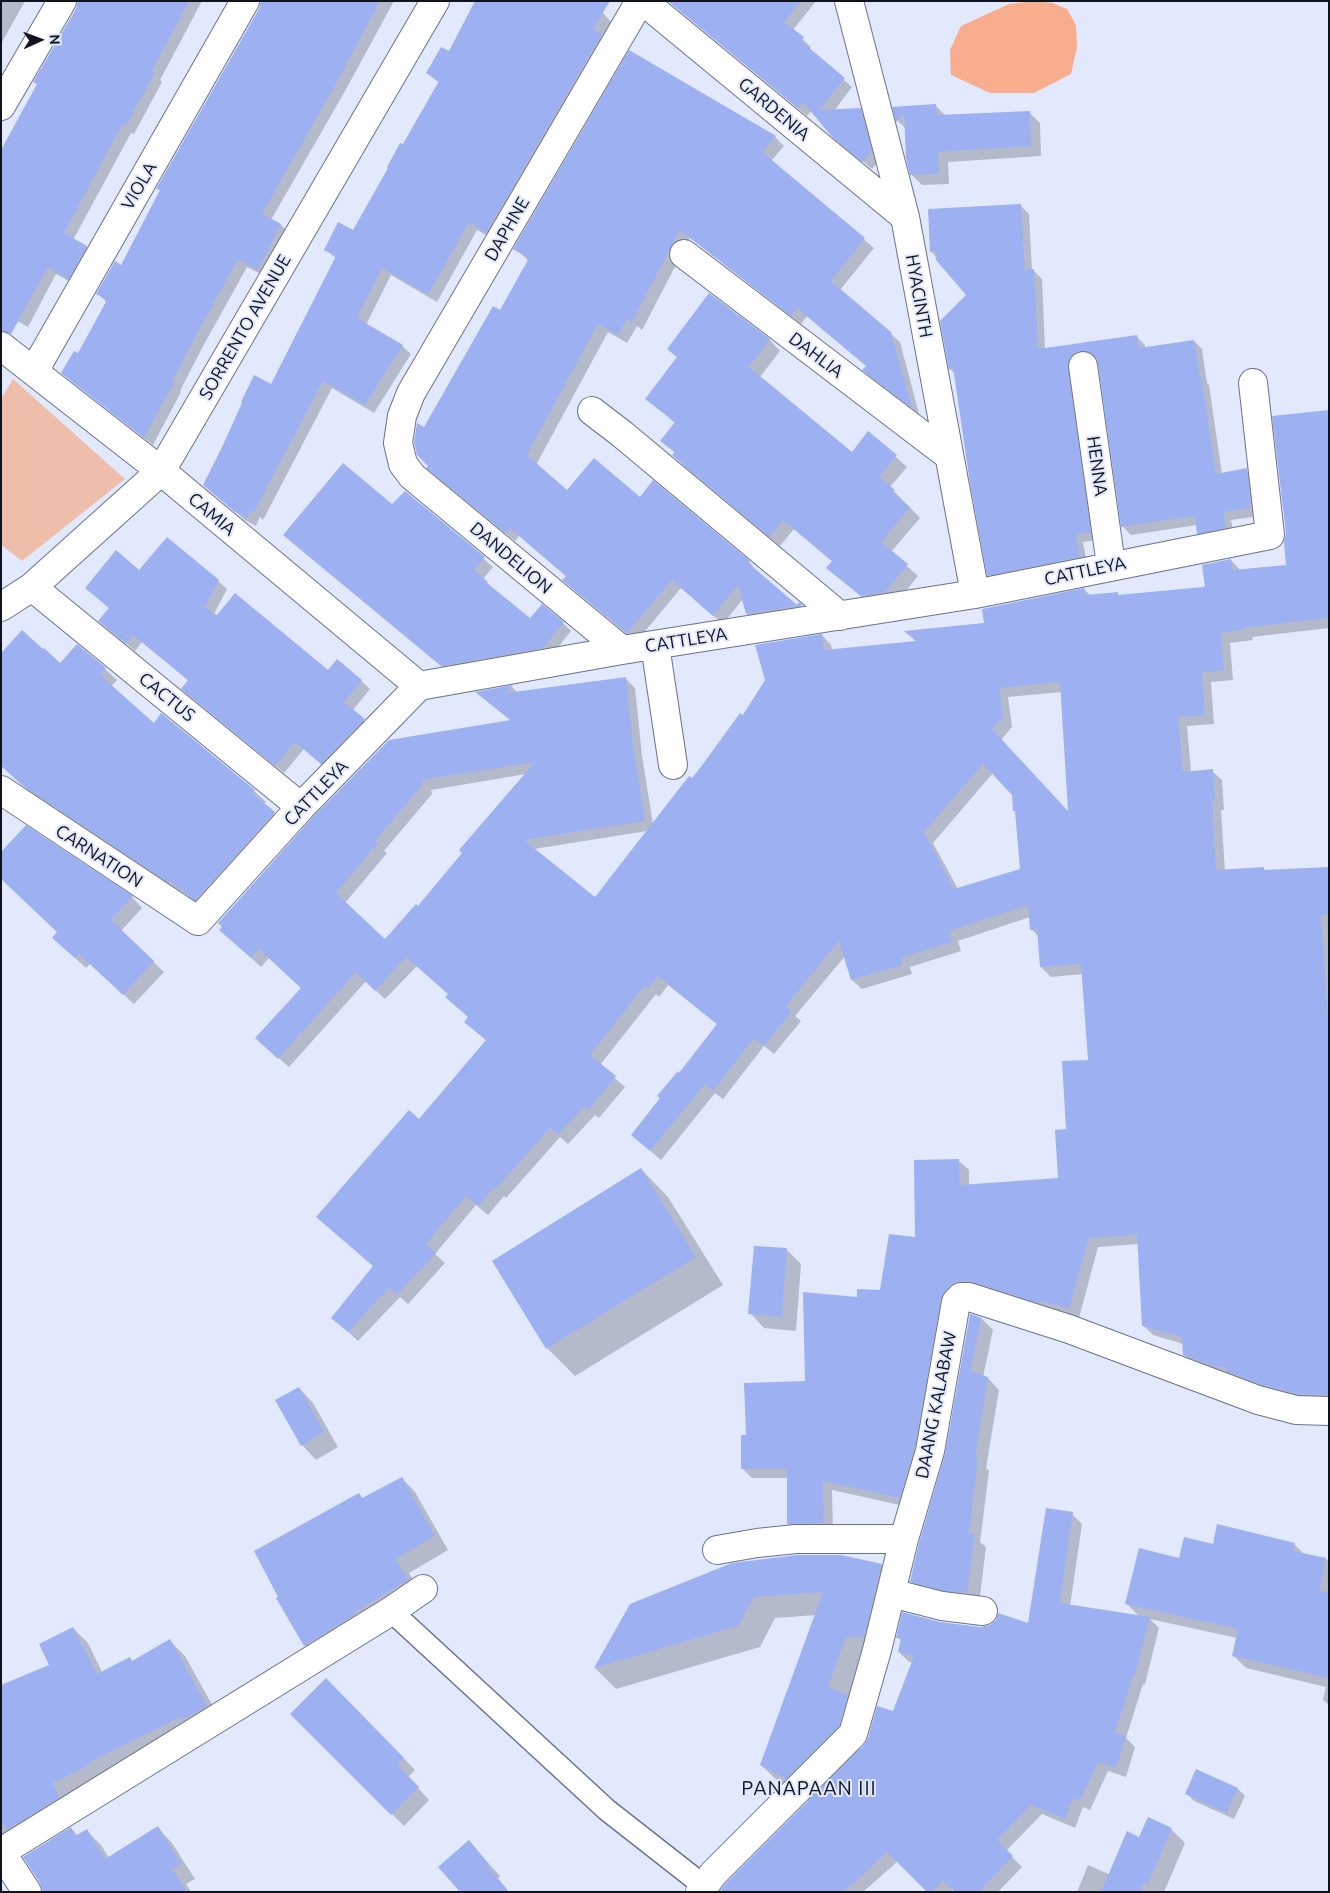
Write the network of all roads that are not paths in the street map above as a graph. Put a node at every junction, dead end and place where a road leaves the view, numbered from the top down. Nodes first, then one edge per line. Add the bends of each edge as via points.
1 (62, 1) edge
2 (245, 1) edge
3 (435, 1) edge
4 (641, 1) edge
5 (849, 1) edge
6 (1, 106) edge
7 (905, 217) junction
8 (684, 254) dead end
9 (1, 346) edge
10 (1083, 366) dead end
11 (34, 371) junction
12 (1252, 383) dead end
13 (592, 411) dead end
14 (948, 455) junction
15 (402, 464) joint
16 (161, 471) junction
17 (1111, 565) junction
18 (32, 587) junction
19 (975, 594) junction
20 (1, 607) edge
21 (840, 616) junction
22 (655, 645) junction
23 (622, 650) junction
24 (419, 686) junction
25 (673, 765) dead end
26 (3, 794) edge
27 (302, 807) junction
28 (198, 921) joint
29 (1329, 1411) edge
30 (904, 1538) junction
31 (718, 1550) dead end
32 (423, 1589) dead end
33 (891, 1593) junction
34 (390, 1611) junction
35 (983, 1611) dead end
36 (702, 1889) edge
37 (26, 1892) edge

1 - 6 street
2 - 11 street, VIOLA
3 - 16 street, SORRENTO AVENUE
4 - 7 street, GARDENIA
4 - 15 street, DAPHNE via 411,392 402,416 398,443
5 - 7 street, HYACINTH
7 - 14 street, HYACINTH
8 - 14 street, DAHLIA
9 - 11 street, CAMIA
10 - 17 street, HENNA
11 - 16 street, CAMIA
12 - 17 street, CATTLEYA via 1270,535
13 - 21 street
14 - 19 street, HYACINTH
15 - 23 street, DANDELION via 412,476
16 - 18 street, SORRENTO AVENUE
16 - 24 street, CAMIA
17 - 19 street, CATTLEYA
18 - 20 street, SORRENTO AVENUE
18 - 27 street, CACTUS
19 - 21 street, CATTLEYA
21 - 22 street, CATTLEYA
22 - 23 street, CATTLEYA
22 - 25 street
23 - 24 street, CATTLEYA
24 - 27 street, CATTLEYA
26 - 28 street, CARNATION
27 - 28 street, CATTLEYA
29 - 30 street, DAANG KALABAW via 1296,1410 1258,1400 1069,1329 961,1297 956,1302 930,1451
30 - 31 street via 757,1542
30 - 33 street, DAANG KALABAW
32 - 34 street
33 - 35 street via 942,1606
33 - 36 street, DAANG KALABAW via 854,1734 713,1874
34 - 36 lane via 607,1810
34 - 37 street via 1,1852

